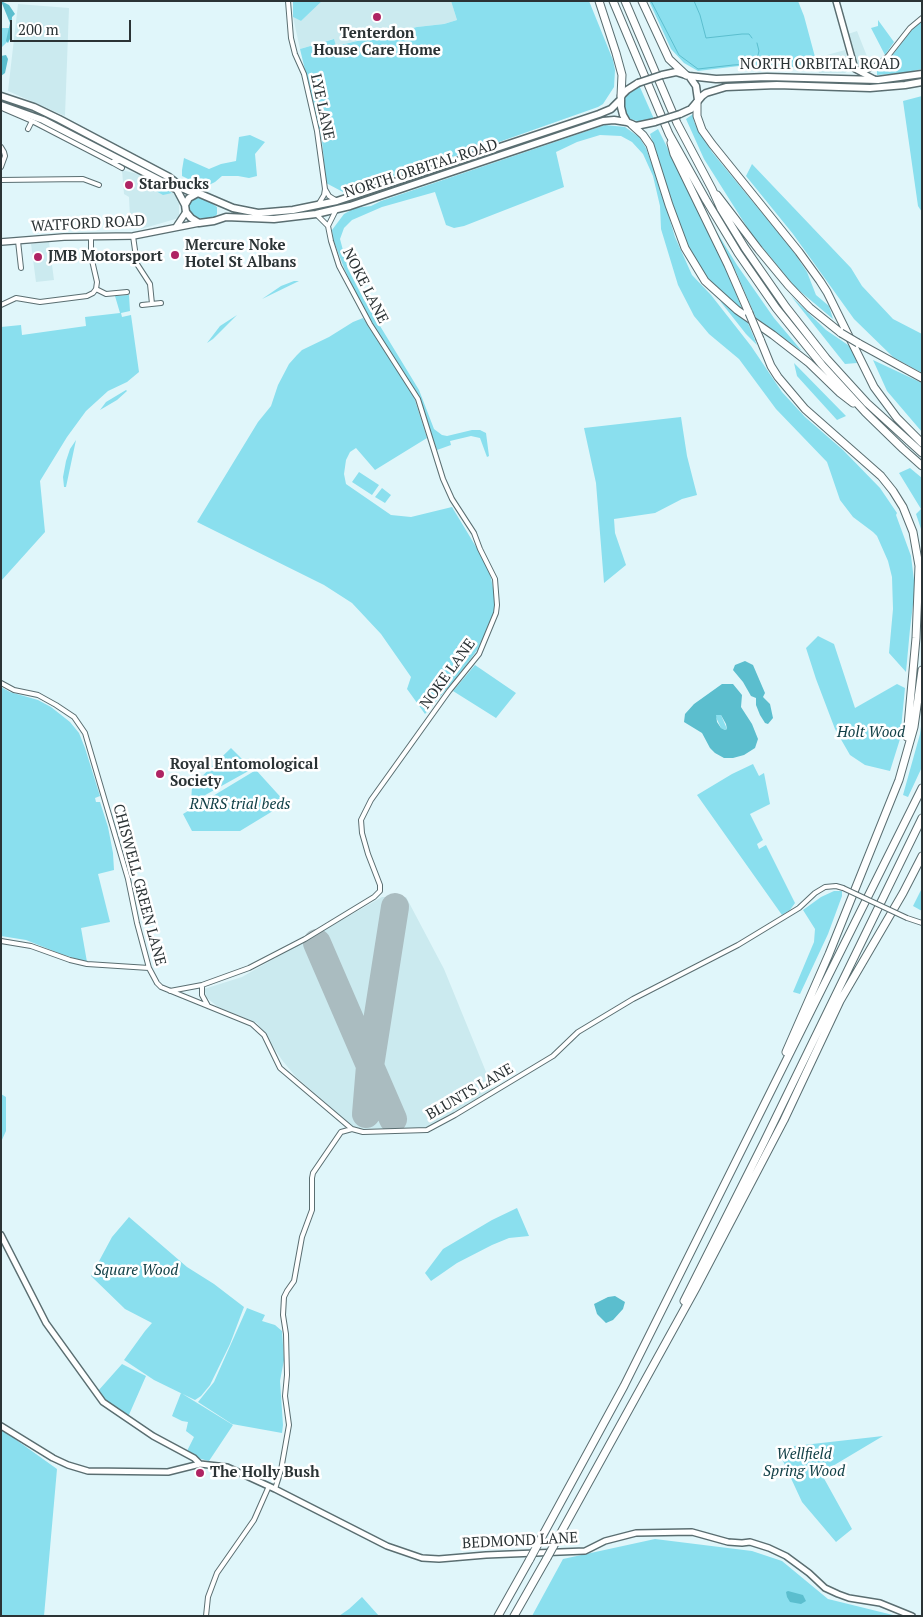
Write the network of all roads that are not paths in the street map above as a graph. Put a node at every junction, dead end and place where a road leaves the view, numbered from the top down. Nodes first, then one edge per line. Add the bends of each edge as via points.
1 (288, 1) edge
2 (599, 1) edge
3 (613, 1) edge
4 (625, 1) edge
5 (642, 1) edge
6 (836, 1) edge
7 (922, 18) edge
8 (859, 72) junction
9 (922, 74) edge
10 (687, 75) junction
11 (846, 80) junction
12 (878, 80) junction
13 (922, 82) edge
14 (4, 97) edge
15 (621, 97) junction
16 (698, 101) junction
17 (1, 106) edge
18 (21, 111) junction
19 (32, 121) junction
20 (630, 123) junction
21 (28, 129) dead end
22 (669, 134) junction
23 (1, 147) edge
24 (113, 163) junction
25 (123, 165) junction
26 (1, 167) edge
27 (1, 180) edge
28 (99, 185) dead end
29 (325, 189) junction
30 (712, 189) junction
31 (195, 194) junction
32 (337, 201) junction
33 (218, 202) junction
34 (317, 206) junction
35 (186, 209) junction
36 (336, 210) junction
37 (316, 214) junction
38 (218, 219) junction
39 (199, 223) junction
40 (328, 226) junction
41 (176, 227) junction
42 (133, 236) junction
43 (91, 237) junction
44 (18, 241) junction
45 (1, 242) edge
46 (21, 268) dead end
47 (96, 289) junction
48 (127, 292) dead end
49 (152, 304) junction
50 (162, 304) dead end
51 (1, 305) edge
52 (142, 305) dead end
53 (922, 378) edge
54 (865, 412) junction
55 (922, 443) edge
56 (922, 453) edge
57 (922, 466) edge
58 (922, 670) edge
59 (1, 683) edge
60 (904, 765) junction
61 (922, 788) edge
62 (922, 818) edge
63 (922, 856) edge
64 (922, 923) edge
65 (1, 941) edge
66 (149, 968) junction
67 (202, 985) junction
68 (170, 991) junction
69 (208, 1006) junction
70 (343, 1121) junction
71 (753, 1128) junction
72 (352, 1129) junction
73 (341, 1132) junction
74 (1, 1235) edge
75 (626, 1414) junction
76 (1, 1426) edge
77 (200, 1464) junction
78 (272, 1487) junction
79 (206, 1616) edge
80 (498, 1616) edge
81 (514, 1616) edge
82 (912, 1616) edge

1 - 29 street, LYE LANE via 291,38 304,74 317,131
2 - 15 highway via 620,68 623,82
3 - 22 highway
4 - 30 highway via 674,117
5 - 10 highway via 669,60
6 - 8 street via 854,66
7 - 8 street via 884,60
8 - 11 street
8 - 12 street
9 - 12 highway, NORTH ORBITAL ROAD
10 - 11 highway, NORTH ORBITAL ROAD via 716,80 767,77
10 - 15 highway, NORTH ORBITAL ROAD, bridge via 676,72 662,75 638,83
10 - 16 highway via 696,86
11 - 12 highway, NORTH ORBITAL ROAD
13 - 16 highway, NORTH ORBITAL ROAD via 870,88 749,85 718,88
14 - 18 highway
14 - 31 highway via 73,127
15 - 20 highway via 622,112
15 - 32 highway, NORTH ORBITAL ROAD via 611,108 592,117
16 - 20 highway, NORTH ORBITAL ROAD, bridge via 680,114 641,126
16 - 55 highway via 697,116 702,130 820,280 874,387 897,418
17 - 18 highway
17 - 19 street
18 - 25 highway via 61,129
19 - 21 street
19 - 24 street
20 - 36 highway, NORTH ORBITAL ROAD via 608,120 594,124
20 - 54 highway via 650,144 684,248 705,281
22 - 54 highway via 710,208 776,308
22 - 60 highway, bridge via 674,154 728,265 771,366 805,409 881,476 903,506 913,532 919,566
23 - 26 street via 4,152
24 - 25 street
24 - 25 street
25 - 35 highway via 173,188 180,194
27 - 28 street via 83,179
29 - 32 street
29 - 34 street
30 - 53 highway, bridge via 810,308 841,333
30 - 56 highway via 745,248 826,358
31 - 33 highway
31 - 35 highway via 189,198
32 - 34 highway, NORTH ORBITAL ROAD
33 - 34 highway, NORTH ORBITAL ROAD via 258,213
33 - 38 highway
35 - 39 highway
35 - 41 main road
36 - 37 highway, NORTH ORBITAL ROAD
36 - 40 street
37 - 38 highway, NORTH ORBITAL ROAD via 287,218
37 - 40 street
38 - 39 highway
39 - 41 main road, WATFORD ROAD
40 - 67 street, NOKE LANE via 335,255 350,288 418,399 443,479 474,533 495,579 496,613 479,654 444,697 371,800 362,820 362,833 380,891 297,943 249,968
41 - 42 main road, WATFORD ROAD
42 - 43 main road, WATFORD ROAD
42 - 49 street via 137,264 150,284
43 - 44 main road, WATFORD ROAD
43 - 47 street
44 - 45 main road, WATFORD ROAD
44 - 46 street
47 - 48 street via 106,294
47 - 51 street via 84,297 40,302 16,298
49 - 50 street
49 - 52 street
54 - 57 highway
58 - 60 highway via 914,727
59 - 66 street, CHISWELL GREEN LANE via 56,705 74,718 85,733 128,879
60 - 71 highway
61 - 71 highway
62 - 75 highway
63 - 75 highway via 840,1001 755,1176
64 - 72 street, BLUNTS LANE, bridge via 843,888 825,887 799,908 738,945 578,1032 553,1056 441,1123 426,1130 362,1132
65 - 66 street via 31,946 87,964
66 - 68 street, CHISWELL GREEN LANE via 157,983
67 - 68 street, NOKE LANE
67 - 69 street via 202,995
68 - 69 street, CHISWELL GREEN LANE
69 - 70 street, CHISWELL GREEN LANE via 252,1024 264,1036 280,1068
70 - 72 street, CHISWELL GREEN LANE
70 - 73 street
71 - 80 highway, bridge via 624,1386
72 - 73 street, BLUNTS LANE
73 - 78 street via 313,1173 312,1210 302,1236 294,1281 284,1297 285,1396 289,1425 281,1470
74 - 77 street via 46,1323 103,1402
75 - 81 highway, bridge
76 - 77 street via 68,1466 88,1471 168,1472
77 - 78 street, BEDMOND LANE via 226,1467
78 - 79 street via 254,1520 216,1573
78 - 82 street, BEDMOND LANE via 387,1546 422,1558 585,1551 605,1540 636,1533 692,1532 728,1542 750,1542 786,1556 825,1588 838,1594 880,1603

